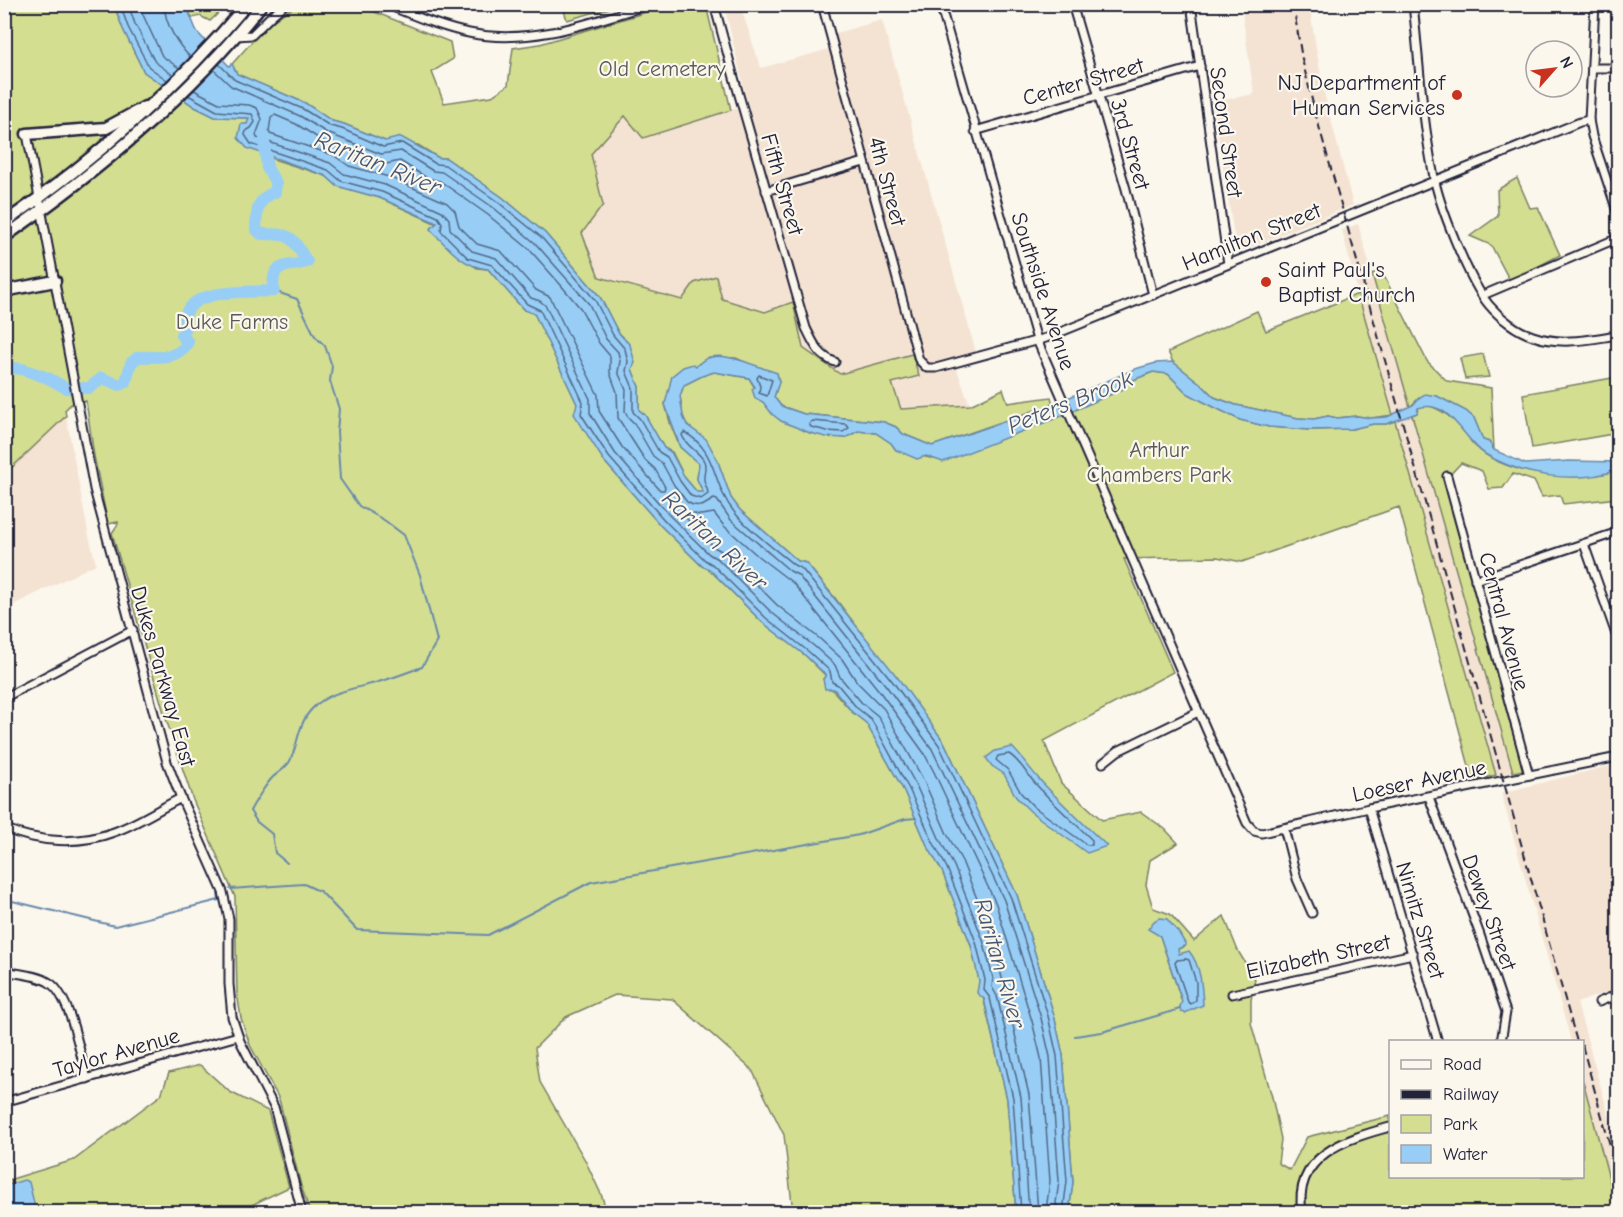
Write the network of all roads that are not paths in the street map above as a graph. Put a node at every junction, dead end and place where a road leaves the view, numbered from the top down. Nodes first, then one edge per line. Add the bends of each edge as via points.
1 (247, 4) edge
2 (262, 4) edge
3 (285, 4) edge
4 (386, 4) edge
5 (651, 4) edge
6 (714, 4) edge
7 (822, 4) edge
8 (940, 4) edge
9 (1072, 4) edge
10 (1191, 4) edge
11 (1413, 4) edge
12 (1595, 4) edge
13 (236, 36) junction
14 (1200, 66) junction
15 (1592, 68) junction
16 (1618, 68) edge
17 (1098, 95) junction
18 (137, 115) junction
19 (1589, 120) junction
20 (975, 131) junction
21 (27, 134) joint
22 (864, 162) junction
23 (1435, 181) junction
24 (766, 191) junction
25 (40, 198) junction
26 (42, 210) junction
27 (1618, 214) edge
28 (4, 223) edge
29 (4, 237) edge
30 (1618, 238) edge
31 (1228, 264) junction
32 (55, 281) junction
33 (4, 291) edge
34 (1153, 295) junction
35 (1483, 295) junction
36 (1618, 334) edge
37 (1037, 340) junction
38 (835, 362) dead end
39 (923, 366) joint
40 (1447, 476) dead end
41 (1618, 532) edge
42 (1584, 544) junction
43 (1475, 580) junction
44 (133, 630) junction
45 (1618, 640) edge
46 (4, 698) edge
47 (1198, 712) junction
48 (1618, 757) edge
49 (1103, 763) dead end
50 (1529, 775) junction
51 (1429, 796) junction
52 (181, 798) junction
53 (1369, 808) junction
54 (1241, 809) joint
55 (4, 828) edge
56 (1284, 828) junction
57 (1312, 913) dead end
58 (1413, 954) junction
59 (4, 971) edge
60 (1232, 994) dead end
61 (1618, 994) edge
62 (1599, 1002) dead end
63 (238, 1036) junction
64 (1438, 1040) edge
65 (1501, 1040) edge
66 (87, 1079) junction
67 (4, 1102) edge
68 (1389, 1127) edge
69 (302, 1212) edge
70 (1302, 1212) edge

1 - 18 highway via 160,98
2 - 13 highway
3 - 13 street via 252,35
4 - 5 street via 442,26 512,36 556,32
6 - 24 street, Fifth Street
7 - 22 street, 4th Street
8 - 20 street, Southside Avenue
9 - 17 street, 3rd Street
10 - 14 street, Second Street
11 - 23 street
12 - 15 street
13 - 26 highway via 148,126
14 - 17 street, Center Street
14 - 31 street, Second Street
15 - 16 street
15 - 19 street
17 - 20 street, Center Street
17 - 34 street, 3rd Street
18 - 21 highway via 106,128
18 - 25 highway via 91,159
19 - 23 street, Hamilton Street
19 - 27 street
20 - 37 street, Southside Avenue
21 - 25 street, Dukes Parkway East
22 - 24 street
22 - 39 street, 4th Street
23 - 31 street, Hamilton Street
23 - 35 street via 1447,218
24 - 38 street, Fifth Street via 806,328 818,351
25 - 26 street, Dukes Parkway East
25 - 28 highway
26 - 29 highway
26 - 32 street, Dukes Parkway East
30 - 35 street
31 - 34 street, Hamilton Street
32 - 33 highway
32 - 44 street, Dukes Parkway East via 94,489
34 - 37 street, Hamilton Street
35 - 36 street via 1505,320 1533,337 1568,342
37 - 39 street, Hamilton Street via 936,368
37 - 47 street, Southside Avenue
40 - 43 street, Central Avenue
41 - 42 street
42 - 43 street
42 - 45 street
43 - 50 street, Central Avenue
44 - 46 street
44 - 52 street, Dukes Parkway East
47 - 49 street via 1118,751
47 - 54 street, Southside Avenue
48 - 50 street, Loeser Avenue
50 - 51 street, Loeser Avenue
51 - 53 street, Loeser Avenue
51 - 65 street, Dewey Street via 1506,1012
52 - 55 street via 122,829 91,838 41,839
52 - 63 street, Dukes Parkway East via 226,905 231,1004
53 - 56 street, Loeser Avenue
53 - 58 street, Nimitz Street
54 - 56 street, Loeser Avenue via 1254,831
56 - 57 street via 1297,879
58 - 60 street, Elizabeth Street
58 - 64 street, Nimitz Street
59 - 66 street via 41,978 62,994
61 - 62 street
63 - 66 street, Taylor Avenue
63 - 69 street, Dukes Parkway East via 274,1107
66 - 67 street, Taylor Avenue
68 - 70 street via 1332,1148 1316,1161 1302,1182

